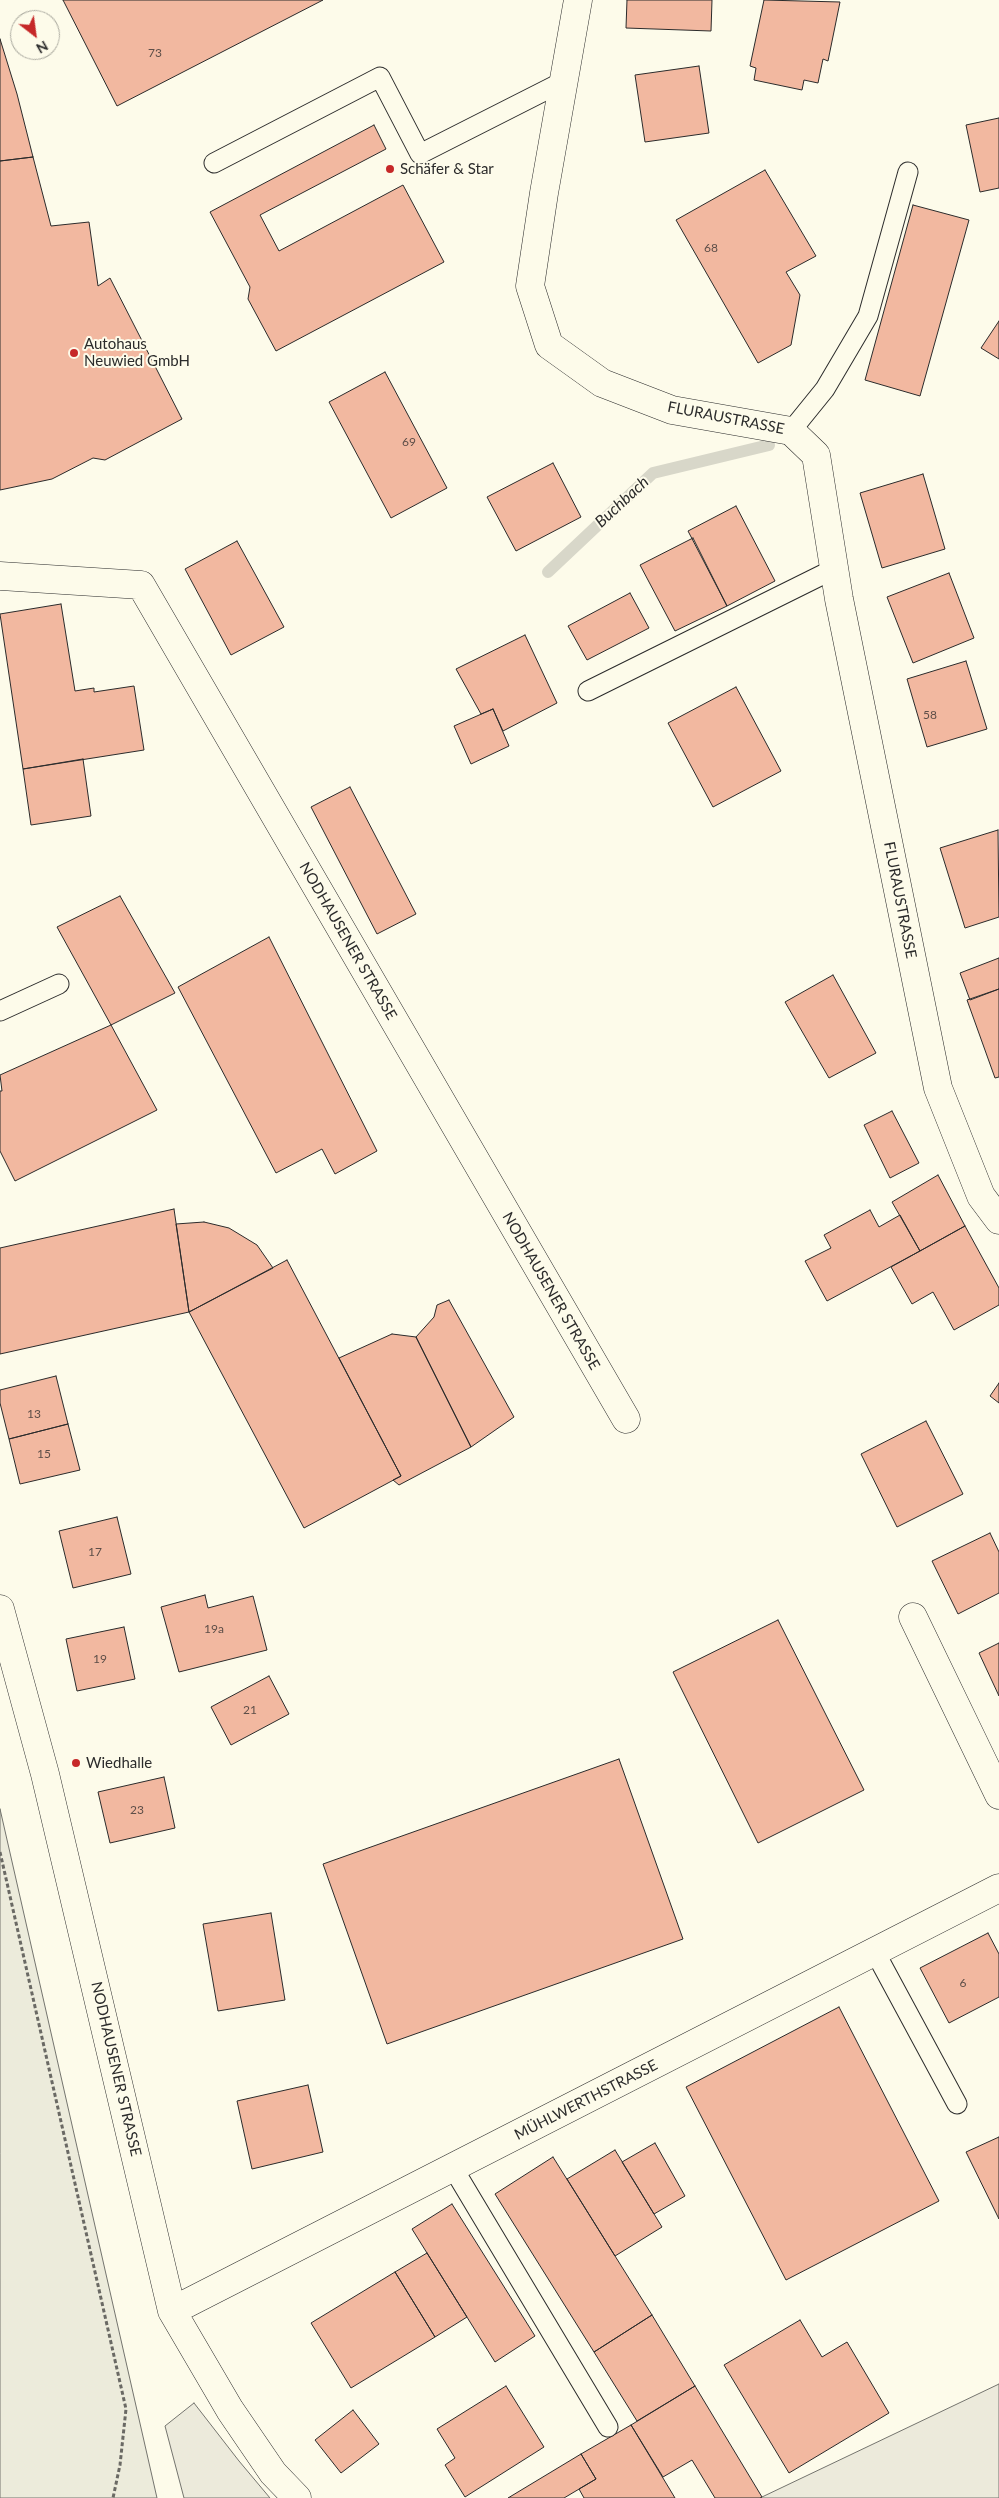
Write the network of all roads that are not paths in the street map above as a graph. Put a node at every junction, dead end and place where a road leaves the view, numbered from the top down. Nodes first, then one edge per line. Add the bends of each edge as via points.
1 (578, 0) edge
2 (566, 80) junction
3 (214, 163) dead end
4 (908, 172) dead end
5 (791, 431) junction
6 (834, 569) junction
7 (0, 576) edge
8 (588, 691) dead end
9 (59, 984) dead end
10 (0, 1011) edge
11 (999, 1220) edge
12 (626, 1419) dead end
13 (0, 1609) edge
14 (913, 1617) dead end
15 (999, 1795) edge
16 (999, 1888) edge
17 (875, 1952) junction
18 (957, 2104) dead end
19 (453, 2168) junction
20 (172, 2310) junction
21 (608, 2427) dead end
22 (297, 2498) edge

1 - 2 street, FLURAUSTRASSE
2 - 3 lane via 420,154 380,77
2 - 5 street, FLURAUSTRASSE via 530,286 549,345 602,383 672,410
4 - 5 lane via 868,316 825,389
5 - 6 street, FLURAUSTRASSE via 816,455
6 - 8 lane
6 - 11 street, FLURAUSTRASSE via 938,1088 981,1196
7 - 12 street, NODHAUSENER STRASSE via 141,585
9 - 10 lane
13 - 20 street, NODHAUSENER STRASSE via 45,1774
14 - 15 street
16 - 17 street, MÜHLWERTHSTRASSE
17 - 18 lane
17 - 19 street, MÜHLWERTHSTRASSE
19 - 20 street, MÜHLWERTHSTRASSE
19 - 21 lane
20 - 22 street, NODHAUSENER STRASSE via 230,2410 273,2473

